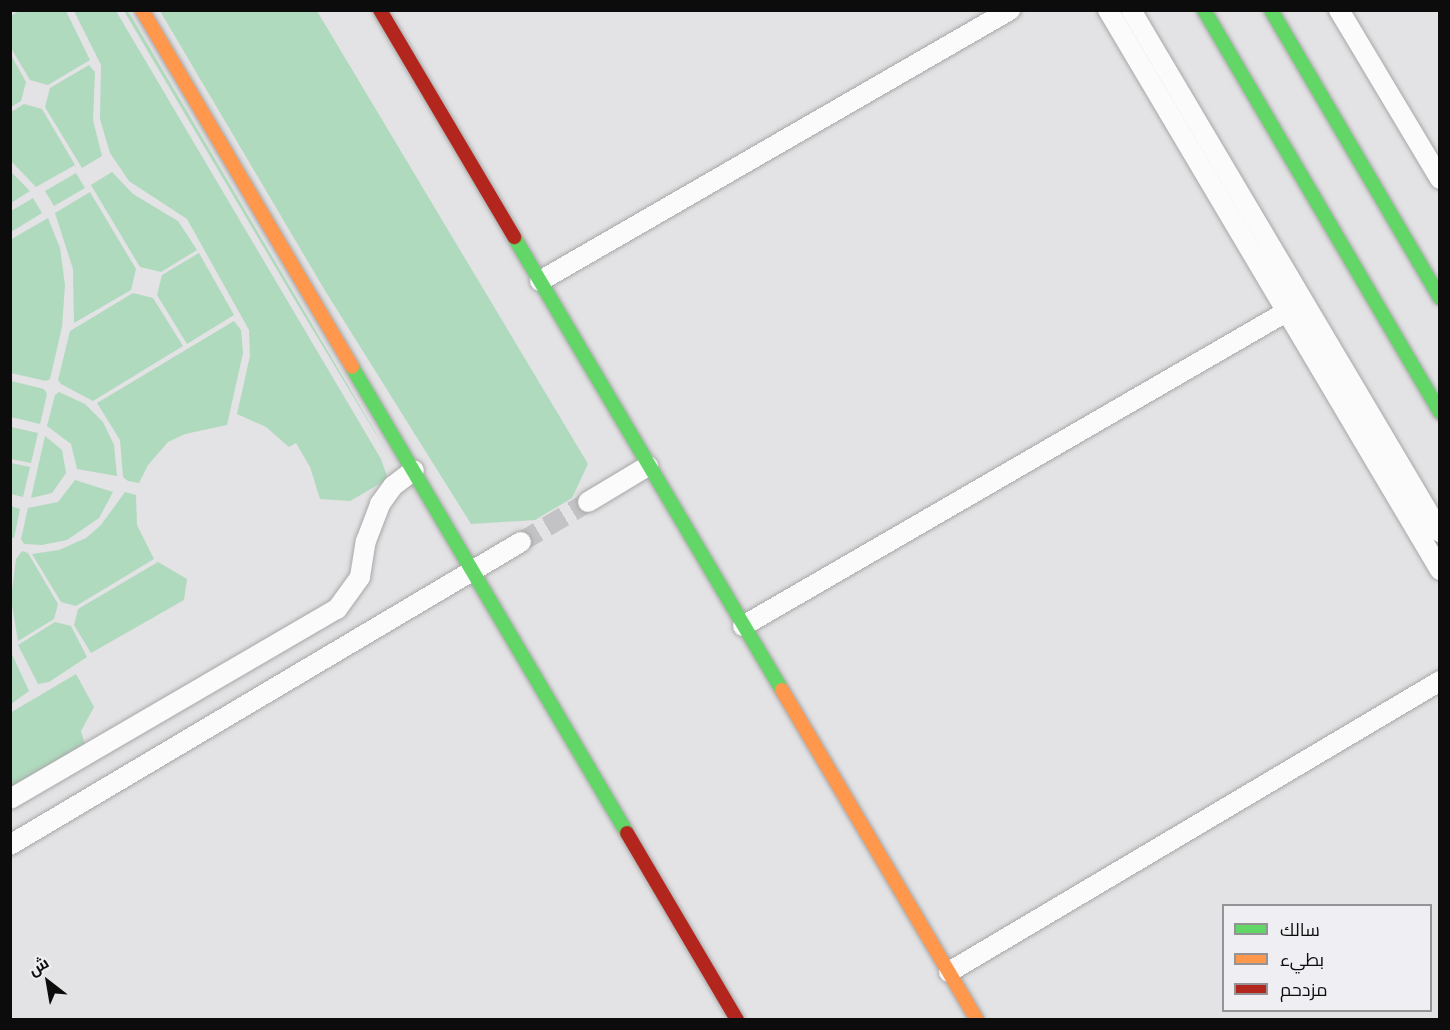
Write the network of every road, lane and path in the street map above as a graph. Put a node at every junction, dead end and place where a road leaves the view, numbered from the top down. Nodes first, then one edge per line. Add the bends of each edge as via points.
1 (142, 10) edge
2 (380, 10) edge
3 (1010, 10) edge
4 (1108, 10) edge
5 (1131, 10) edge
6 (1204, 10) edge
7 (1271, 10) edge
8 (1340, 10) edge
9 (1440, 179) edge
10 (1251, 213) junction
11 (1234, 223) junction
12 (540, 281) junction
13 (1440, 298) edge
14 (1286, 312) junction
15 (1440, 413) edge
16 (648, 466) junction
17 (414, 470) junction
18 (588, 502) tunnel mouth
19 (1440, 532) edge
20 (521, 542) tunnel mouth
21 (1440, 570) edge
22 (472, 571) junction
23 (743, 626) junction
24 (1440, 681) edge
25 (10, 799) edge
26 (10, 845) edge
27 (949, 972) junction
28 (737, 1020) edge
29 (977, 1020) edge

1 - 17 street
2 - 12 street
3 - 12 street
4 - 11 street
5 - 10 street
6 - 15 street via 1426,379
7 - 13 street
8 - 9 street
10 - 11 street
10 - 19 street
11 - 14 street
12 - 16 street
14 - 21 street
14 - 23 street
16 - 18 street
16 - 23 street
17 - 22 street
17 - 25 street via 393,486 380,504 367,535 360,577 337,609
20 - 22 street
22 - 26 street
22 - 28 street
23 - 27 street
24 - 27 street
27 - 29 street

